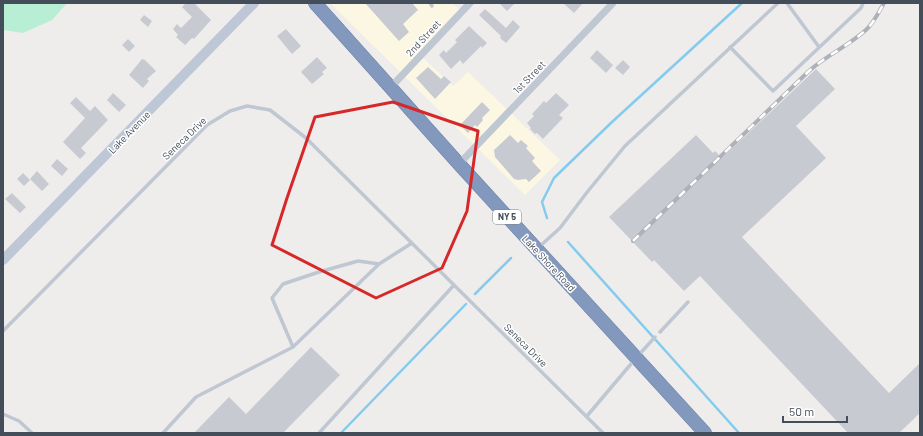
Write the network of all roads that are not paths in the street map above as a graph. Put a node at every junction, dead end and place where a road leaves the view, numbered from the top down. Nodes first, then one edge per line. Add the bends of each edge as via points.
1 (254, 3) edge
2 (470, 3) edge
3 (613, 3) edge
4 (778, 3) edge
5 (787, 3) edge
6 (863, 3) edge
7 (320, 5) edge
8 (730, 47) junction
9 (819, 47) junction
10 (391, 87) junction
11 (459, 164) junction
12 (412, 244) junction
13 (536, 249) junction
14 (3, 260) edge
15 (379, 264) junction
16 (454, 285) junction
17 (688, 302) dead end
18 (3, 331) edge
19 (660, 332) dead end
20 (655, 337) dead end
21 (293, 347) junction
22 (636, 358) junction
23 (3, 414) edge
24 (587, 416) junction
25 (32, 433) edge
26 (163, 433) edge
27 (319, 433) edge
28 (603, 433) edge
29 (705, 433) edge

1 - 14 street, Lake Avenue
2 - 10 street, 2nd Street
3 - 11 street, 1st Street
4 - 8 lane
5 - 9 lane
6 - 9 lane via 861,8
7 - 10 highway, Lake Shore Road / NY 5
8 - 9 lane via 773,91
8 - 13 lane via 625,146 560,228
10 - 11 highway, Lake Shore Road / NY 5
11 - 13 highway, Lake Shore Road / NY 5
12 - 15 lane
12 - 16 lane, Seneca Drive
12 - 18 lane, Seneca Drive via 306,138 270,110 247,106 230,111 207,125
13 - 22 highway, Lake Shore Road / NY 5
15 - 21 lane
15 - 21 lane via 358,261 283,284 272,298
16 - 24 lane, Seneca Drive
16 - 27 lane
17 - 19 lane
20 - 22 lane
21 - 26 lane via 196,397
22 - 24 lane
22 - 29 highway, Lake Shore Road / NY 5
23 - 25 lane via 19,421
24 - 28 lane, Seneca Drive

